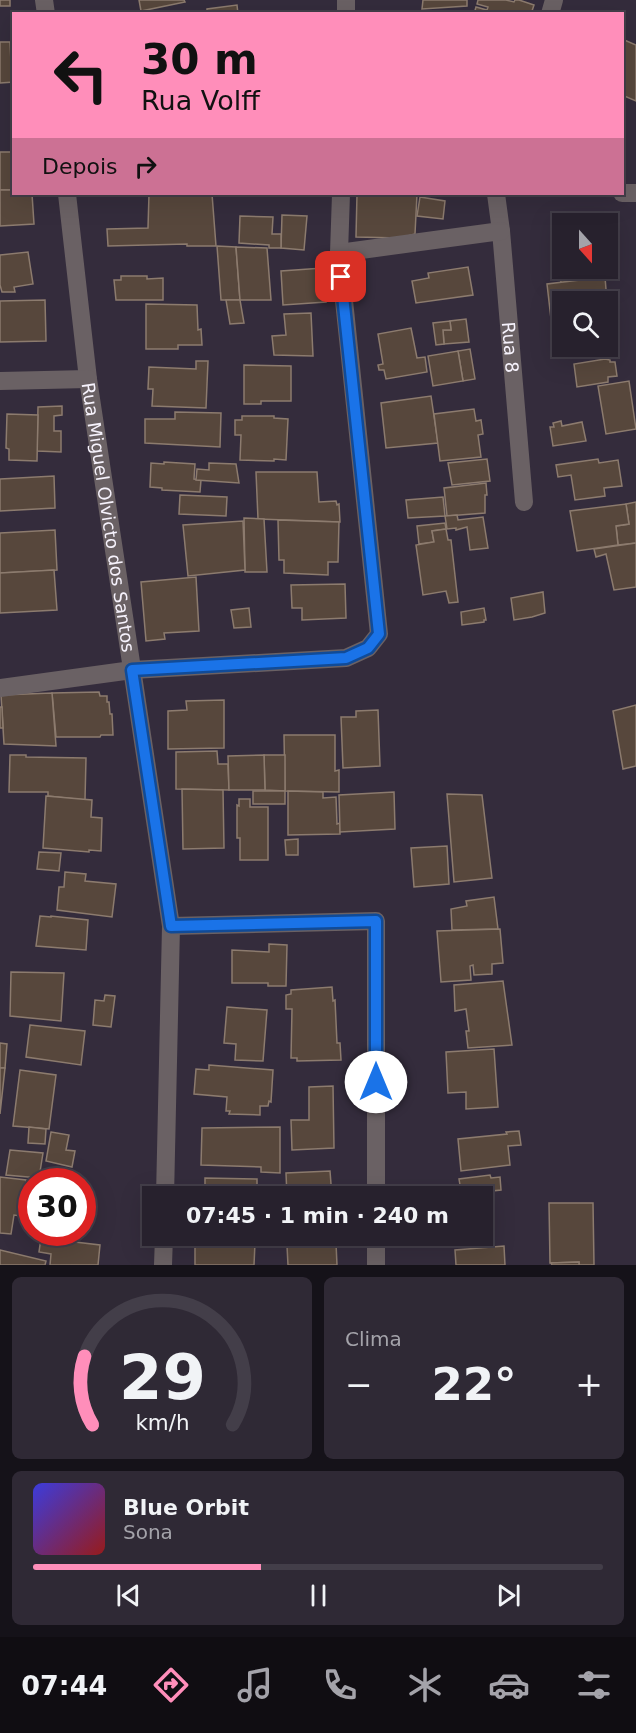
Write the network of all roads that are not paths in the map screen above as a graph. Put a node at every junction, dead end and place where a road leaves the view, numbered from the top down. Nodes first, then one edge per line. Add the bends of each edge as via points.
1 (67, 195) edge
2 (341, 195) edge
3 (496, 195) edge
4 (501, 231) junction
5 (339, 253) junction
6 (88, 379) junction
7 (0, 381) edge
8 (524, 502) dead end
9 (132, 670) junction
10 (0, 688) edge
11 (171, 926) junction
12 (165, 1186) edge
13 (376, 1186) edge
14 (164, 1246) edge
15 (376, 1246) edge
16 (163, 1265) edge
17 (376, 1265) edge

1 - 6 street, Rua Miguel Olvicto dos Santos
2 - 5 street
3 - 4 street, Rua 8
4 - 5 street
4 - 8 street, Rua 8
5 - 9 street via 379,634 368,648 346,658
6 - 7 street
6 - 9 street, Rua Miguel Olvicto dos Santos
9 - 10 street
9 - 11 street, Rua Miguel Olvicto dos Santos
11 - 12 street, Rua Miguel Olvicto dos Santos
11 - 13 street via 376,921
14 - 16 street
15 - 17 street

